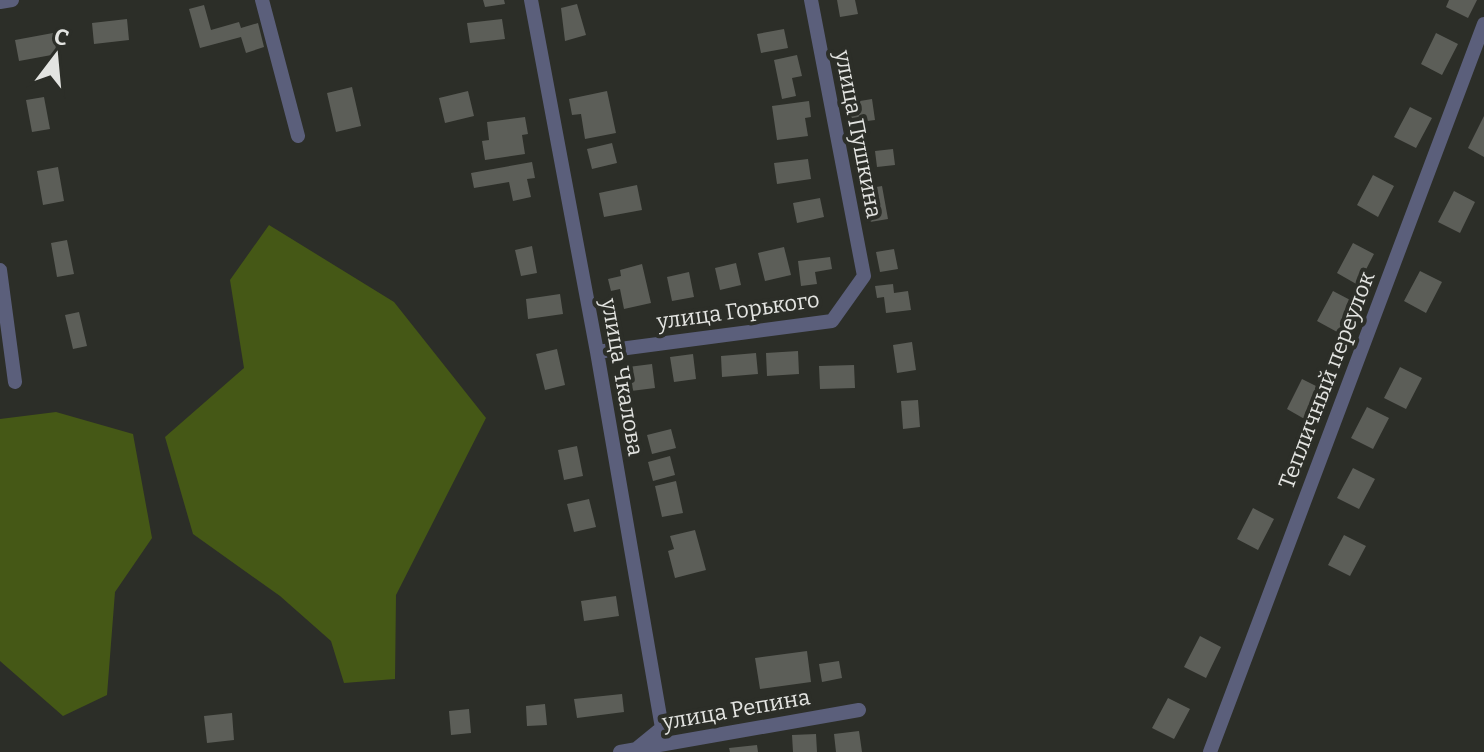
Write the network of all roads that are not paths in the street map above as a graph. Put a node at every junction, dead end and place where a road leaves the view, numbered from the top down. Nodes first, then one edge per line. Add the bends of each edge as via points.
1 (12, 0) edge
2 (262, 0) edge
3 (531, 0) edge
4 (811, 0) edge
5 (0, 2) edge
6 (1484, 24) edge
7 (298, 136) dead end
8 (0, 270) edge
9 (864, 276) joint
10 (597, 352) junction
11 (15, 382) dead end
12 (859, 710) dead end
13 (659, 749) edge
14 (628, 751) edge
15 (1210, 752) edge

1 - 5 street
2 - 7 street
3 - 10 street, улица Чкалова
4 - 9 street, улица Пушкина
6 - 15 street, Тепличный переулок
8 - 11 street
9 - 10 street, улица Горького via 832,321
10 - 14 street, улица Чкалова via 662,728
12 - 13 street, улица Репина
13 - 14 street, улица Репина

